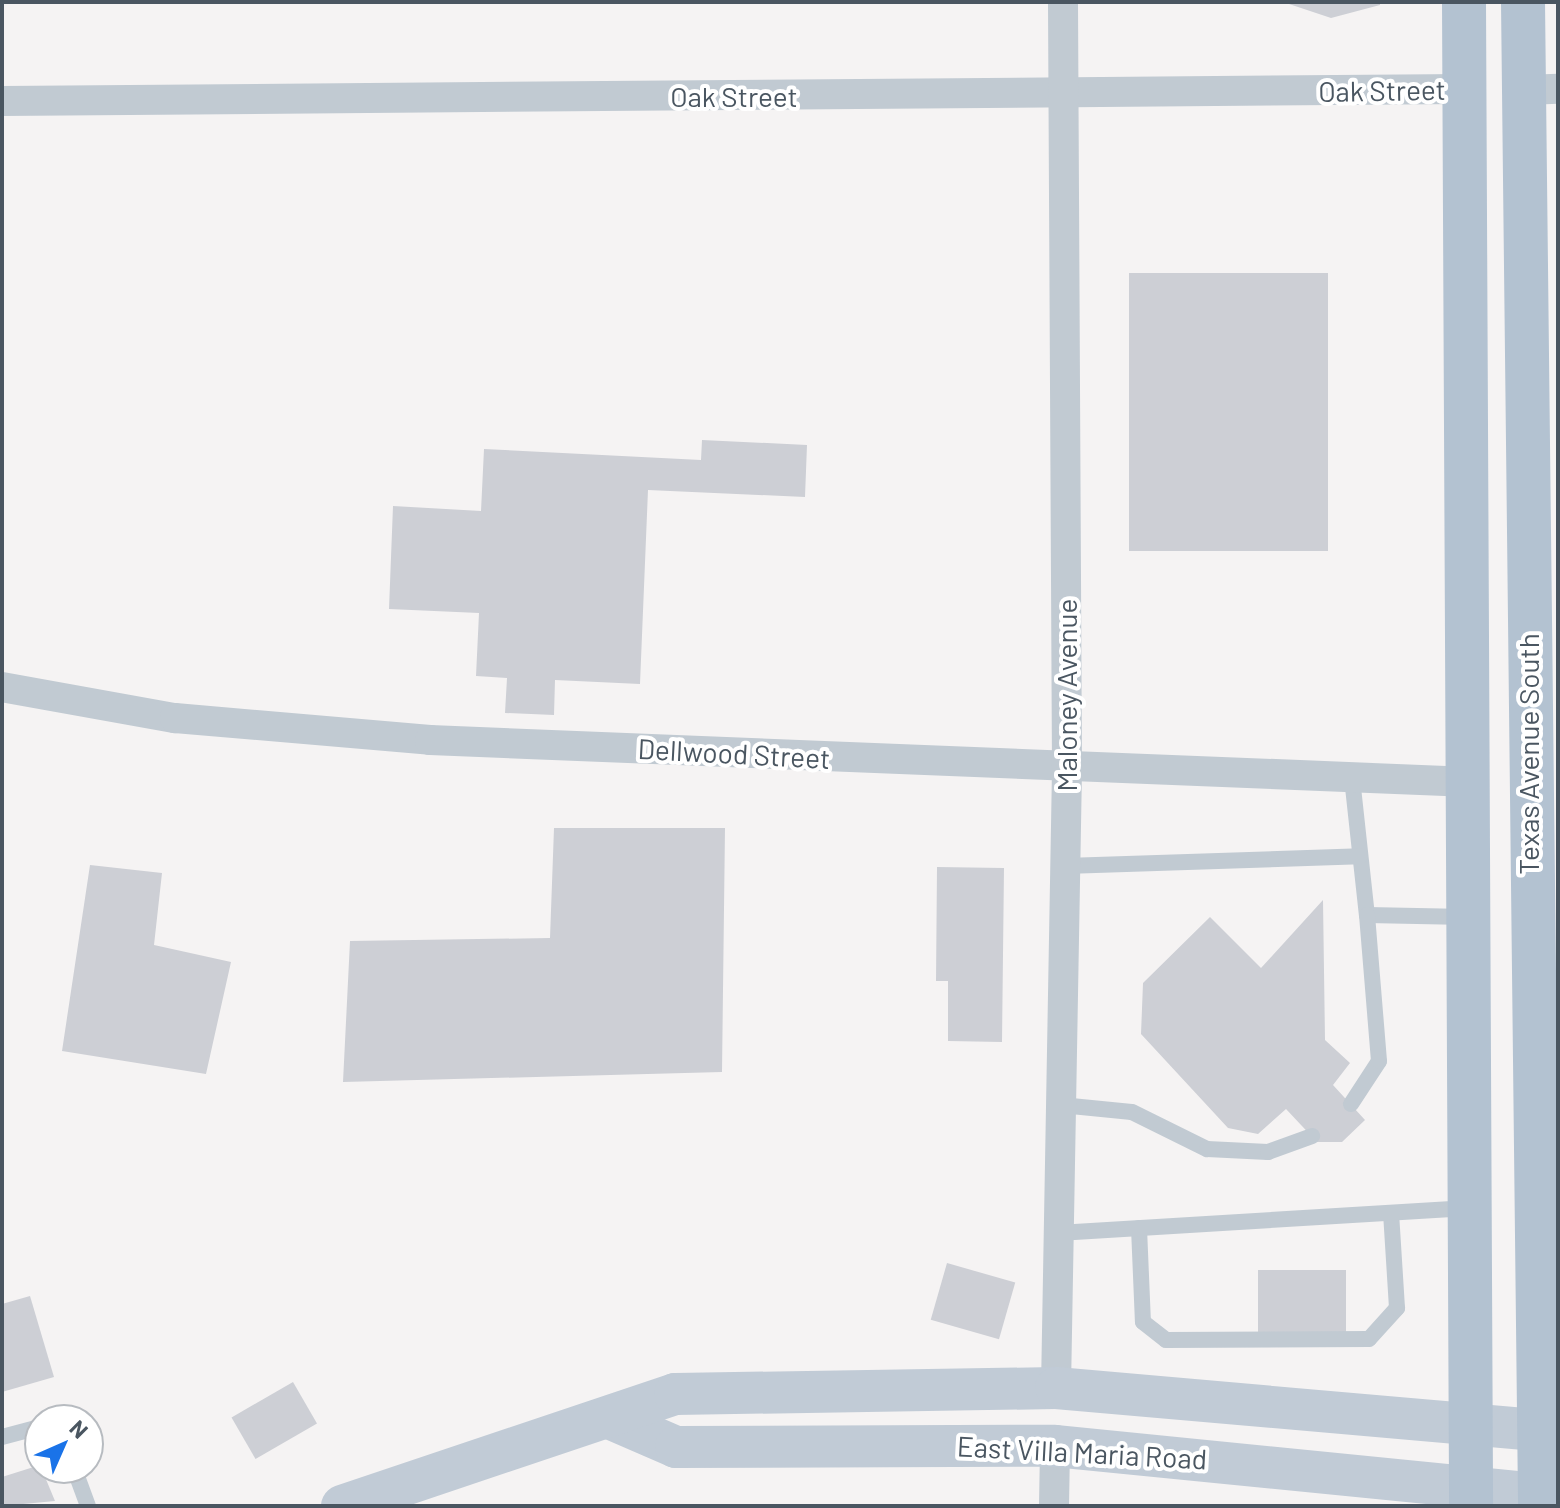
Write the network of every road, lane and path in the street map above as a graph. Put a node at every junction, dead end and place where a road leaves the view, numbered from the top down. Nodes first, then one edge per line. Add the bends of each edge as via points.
1 (1063, 2) edge
2 (1464, 2) edge
3 (1523, 2) edge
4 (1465, 89) junction
5 (1541, 89) edge
6 (1064, 94) junction
7 (2, 101) edge
8 (2, 687) edge
9 (1067, 768) junction
10 (1352, 778) junction
11 (1470, 782) junction
12 (1543, 793) edge
13 (1360, 856) junction
14 (1065, 866) junction
15 (1367, 915) junction
16 (1472, 917) junction
17 (1351, 1104) dead end
18 (1061, 1105) junction
19 (1312, 1136) dead end
20 (1468, 1208) junction
21 (1391, 1213) junction
22 (1139, 1228) junction
23 (1058, 1233) junction
24 (1056, 1388) junction
25 (609, 1418) junction
26 (1472, 1429) junction
27 (24, 1431) edge
28 (1548, 1432) edge
29 (2, 1437) edge
30 (1055, 1446) junction
31 (80, 1484) edge
32 (1471, 1498) edge
33 (1546, 1499) edge
34 (87, 1503) edge
35 (69, 1506) edge
36 (342, 1506) edge
37 (1054, 1506) edge

1 - 6 street, Maloney Avenue
2 - 4 main road, Texas Avenue South
3 - 5 main road, Texas Avenue South
4 - 6 street, Oak Street
4 - 11 main road, Texas Avenue South
5 - 12 main road, Texas Avenue South
6 - 7 street, Oak Street
6 - 9 street, Maloney Avenue
8 - 9 street, Dellwood Street via 175,718 414,739
9 - 10 street, Dellwood Street
9 - 14 street, Maloney Avenue
10 - 11 street, Dellwood Street
10 - 13 lane
11 - 16 main road, Texas Avenue South
12 - 28 main road, Texas Avenue South
13 - 14 lane
13 - 15 lane
14 - 18 street, Maloney Avenue
15 - 16 lane
15 - 17 lane via 1379,1061
16 - 20 main road, Texas Avenue South
18 - 19 lane via 1132,1112 1207,1149 1268,1152
18 - 23 street, Maloney Avenue
20 - 21 lane
20 - 26 main road, Texas Avenue South
21 - 22 lane
21 - 22 lane via 1397,1308 1369,1339 1166,1340 1143,1322
22 - 23 lane
23 - 24 street, Maloney Avenue
24 - 25 main road, East Villa Maria Road via 675,1394
24 - 26 main road, East Villa Maria Road
25 - 30 main road, East Villa Maria Road via 676,1447
25 - 36 main road, East Villa Maria Road
26 - 28 main road, East Villa Maria Road
26 - 32 main road, Texas Avenue South
27 - 29 lane
28 - 33 main road, Texas Avenue South
30 - 32 main road, East Villa Maria Road
30 - 37 street
31 - 34 lane
32 - 33 main road, East Villa Maria Road
34 - 35 lane

